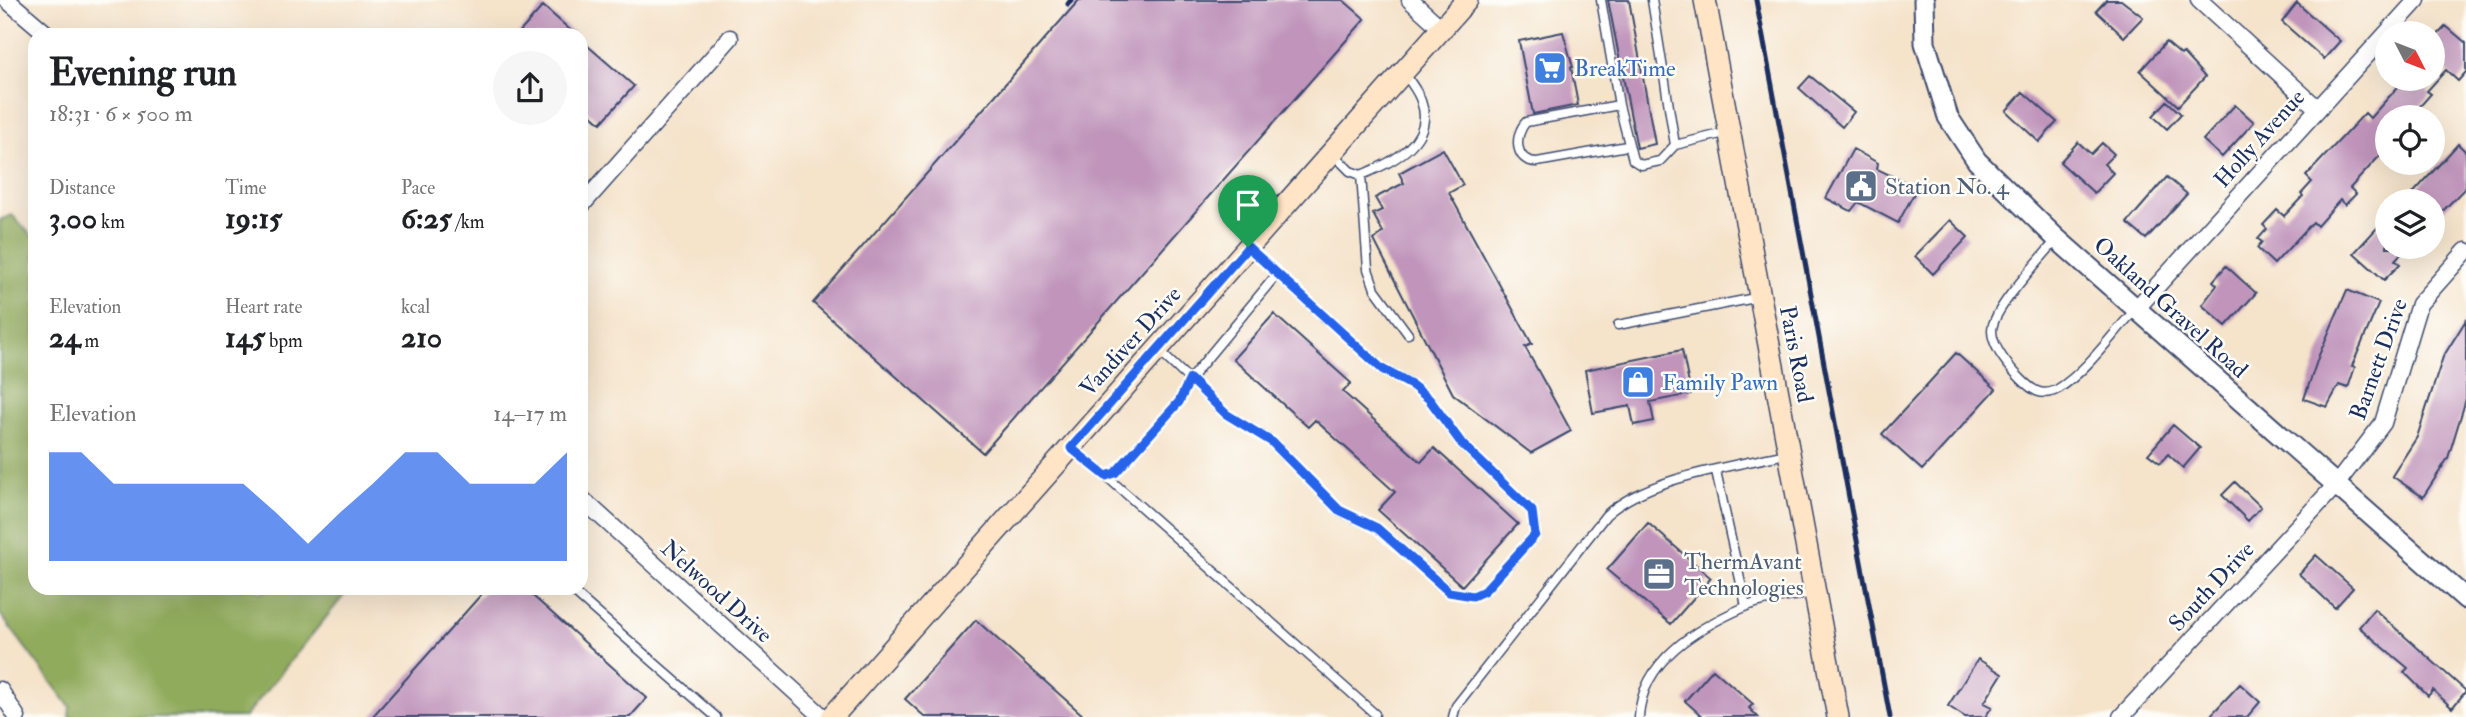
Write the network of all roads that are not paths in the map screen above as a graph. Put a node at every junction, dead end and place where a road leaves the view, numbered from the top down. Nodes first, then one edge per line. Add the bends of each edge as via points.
1 (7, 0) edge
2 (1410, 0) edge
3 (1467, 0) edge
4 (1601, 0) edge
5 (1652, 0) edge
6 (1705, 0) edge
7 (1924, 0) edge
8 (2199, 0) edge
9 (2417, 0) edge
10 (40, 28) edge
11 (1442, 29) junction
12 (730, 38) dead end
13 (1404, 72) junction
14 (1619, 105) junction
15 (2317, 108) junction
16 (1729, 132) junction
17 (1675, 145) junction
18 (1627, 146) junction
19 (1332, 153) junction
20 (1361, 175) junction
21 (588, 198) edge
22 (2057, 239) junction
23 (1248, 247) junction
24 (2464, 257) edge
25 (1277, 274) junction
26 (1760, 297) junction
27 (2136, 309) junction
28 (1618, 325) dead end
29 (1408, 334) dead end
30 (1158, 350) junction
31 (1190, 379) junction
32 (1071, 448) junction
33 (1789, 453) junction
34 (1716, 471) junction
35 (1106, 476) junction
36 (2335, 486) junction
37 (588, 504) edge
38 (1815, 593) junction
39 (577, 595) edge
40 (2466, 599) edge
41 (1746, 606) junction
42 (0, 690) edge
43 (1375, 714) dead end
44 (17, 717) edge
45 (716, 717) edge
46 (823, 717) edge
47 (832, 717) edge
48 (1453, 717) edge
49 (1639, 717) edge
50 (1838, 717) edge
51 (2121, 717) edge

1 - 10 street
2 - 11 street
3 - 11 main road, Vandiver Drive
4 - 14 lane
5 - 17 lane
6 - 16 main road, Paris Road
7 - 22 street, Oakland Gravel Road via 1925,43 1948,117 1977,161
8 - 15 street
9 - 15 street, Holly Avenue
11 - 13 main road, Vandiver Drive
12 - 21 street
13 - 19 main road, Vandiver Drive
13 - 20 lane via 1421,99 1422,131 1397,157
14 - 18 lane
14 - 18 lane via 1526,122 1517,135 1518,146 1524,158 1537,162
15 - 27 street, Holly Avenue
16 - 17 lane
16 - 26 main road, Paris Road
17 - 18 lane via 1660,160 1641,165
19 - 20 lane
19 - 23 main road, Vandiver Drive
20 - 29 lane via 1367,269 1375,289
22 - 27 street, Oakland Gravel Road
22 - 27 lane via 1992,327 2001,355 2032,390 2043,394 2065,383
23 - 25 lane
23 - 30 main road, Vandiver Drive
24 - 36 street, Barnett Drive via 2418,304 2383,423
25 - 31 lane
25 - 31 lane via 1382,369 1429,399 1462,444 1532,511 1535,535 1484,591 1473,596 1449,592 1377,528 1339,510 1272,442 1226,414
26 - 28 lane
26 - 33 main road, Paris Road
27 - 36 street, Oakland Gravel Road
30 - 31 lane
30 - 32 main road, Vandiver Drive
31 - 35 lane via 1179,402 1115,473
32 - 35 lane
32 - 47 main road, Vandiver Drive
33 - 34 lane
33 - 38 main road, Paris Road
34 - 41 lane
34 - 48 lane via 1658,486 1621,502 1606,515 1456,706
35 - 43 lane
36 - 40 street, Oakland Gravel Road
36 - 51 street, South Drive
37 - 46 street, Nelwood Drive
38 - 41 lane
38 - 50 main road, Paris Road
39 - 45 lane
41 - 49 lane via 1668,652 1651,675
42 - 44 street

